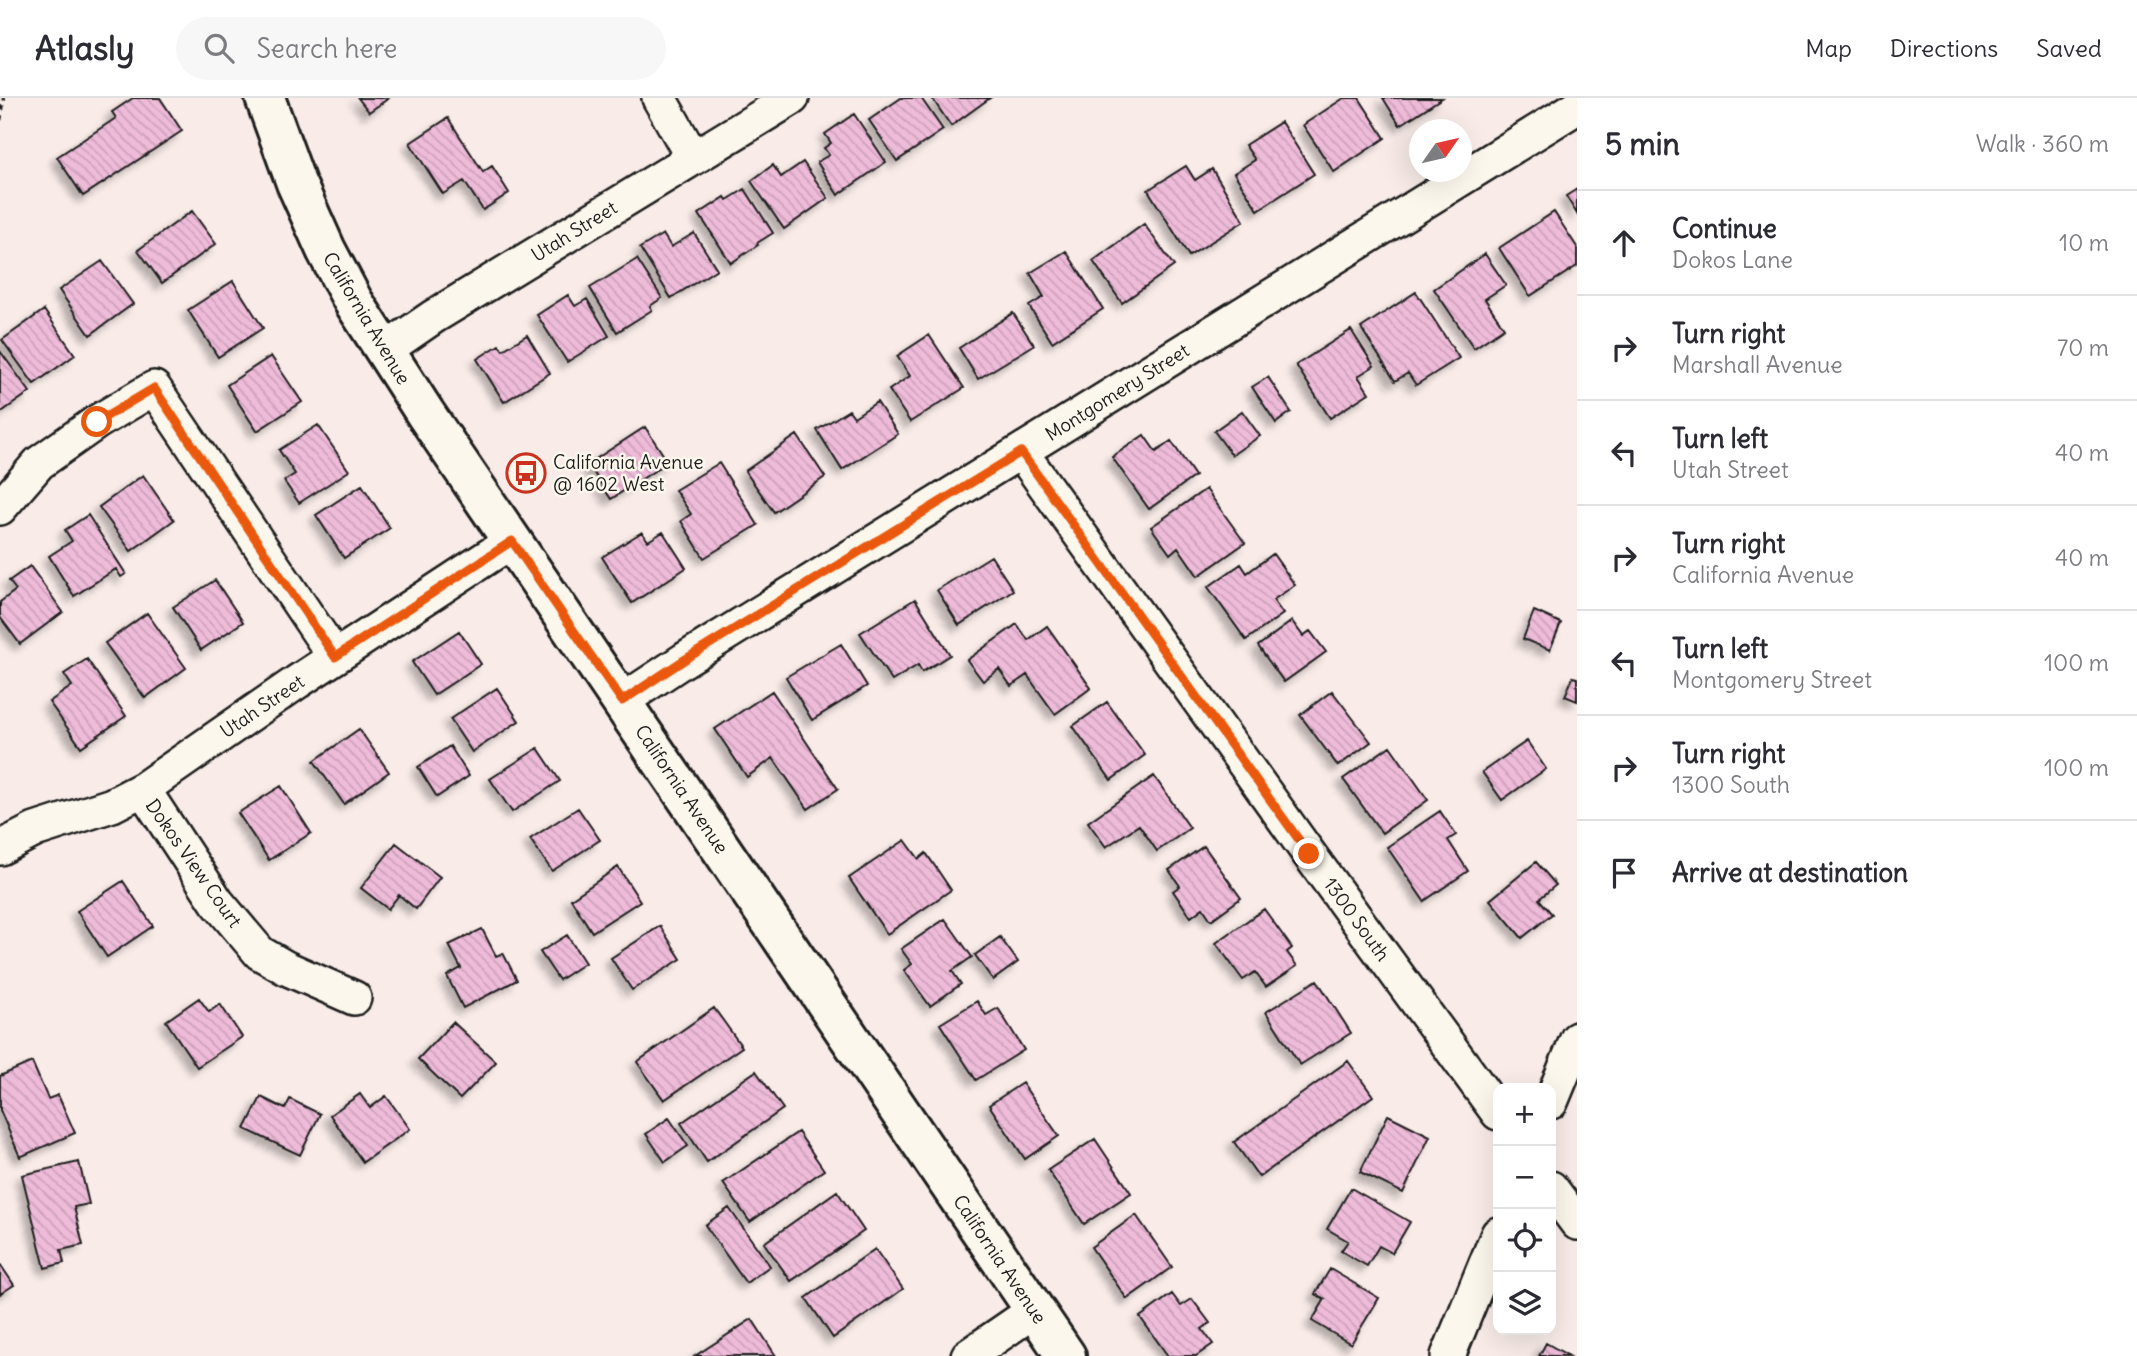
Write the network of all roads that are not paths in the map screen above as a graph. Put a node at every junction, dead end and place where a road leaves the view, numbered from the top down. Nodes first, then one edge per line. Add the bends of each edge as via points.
1 (265, 98) edge
2 (659, 98) edge
3 (793, 98) edge
4 (1577, 107) edge
5 (752, 108) edge
6 (693, 158) junction
7 (385, 350) junction
8 (1021, 452) junction
9 (0, 508) edge
10 (512, 541) junction
11 (335, 657) junction
12 (622, 701) junction
13 (143, 789) junction
14 (0, 848) edge
15 (354, 998) dead end
16 (1577, 1039) edge
17 (1556, 1090) edge
18 (1493, 1106) edge
19 (1556, 1195) edge
20 (1577, 1223) edge
21 (1493, 1246) edge
22 (1035, 1310) junction
23 (968, 1356) edge
24 (1066, 1356) edge
25 (1448, 1356) edge

1 - 7 main road, California Avenue via 326,250 352,301
2 - 6 street
3 - 5 street, Utah Street
4 - 8 street, Montgomery Street
5 - 6 street, Utah Street
6 - 7 street, Utah Street
7 - 10 main road, California Avenue
8 - 12 street, Montgomery Street
8 - 18 street, 1300 South
9 - 11 street via 39,464 154,388
10 - 11 street, Utah Street
10 - 12 main road, California Avenue
11 - 13 street, Utah Street
12 - 22 main road, California Avenue
13 - 14 street, Utah Street
13 - 15 street, Dokos View Court via 217,902 260,953
16 - 17 street
19 - 20 street
21 - 25 street
22 - 23 street
22 - 24 main road, California Avenue

